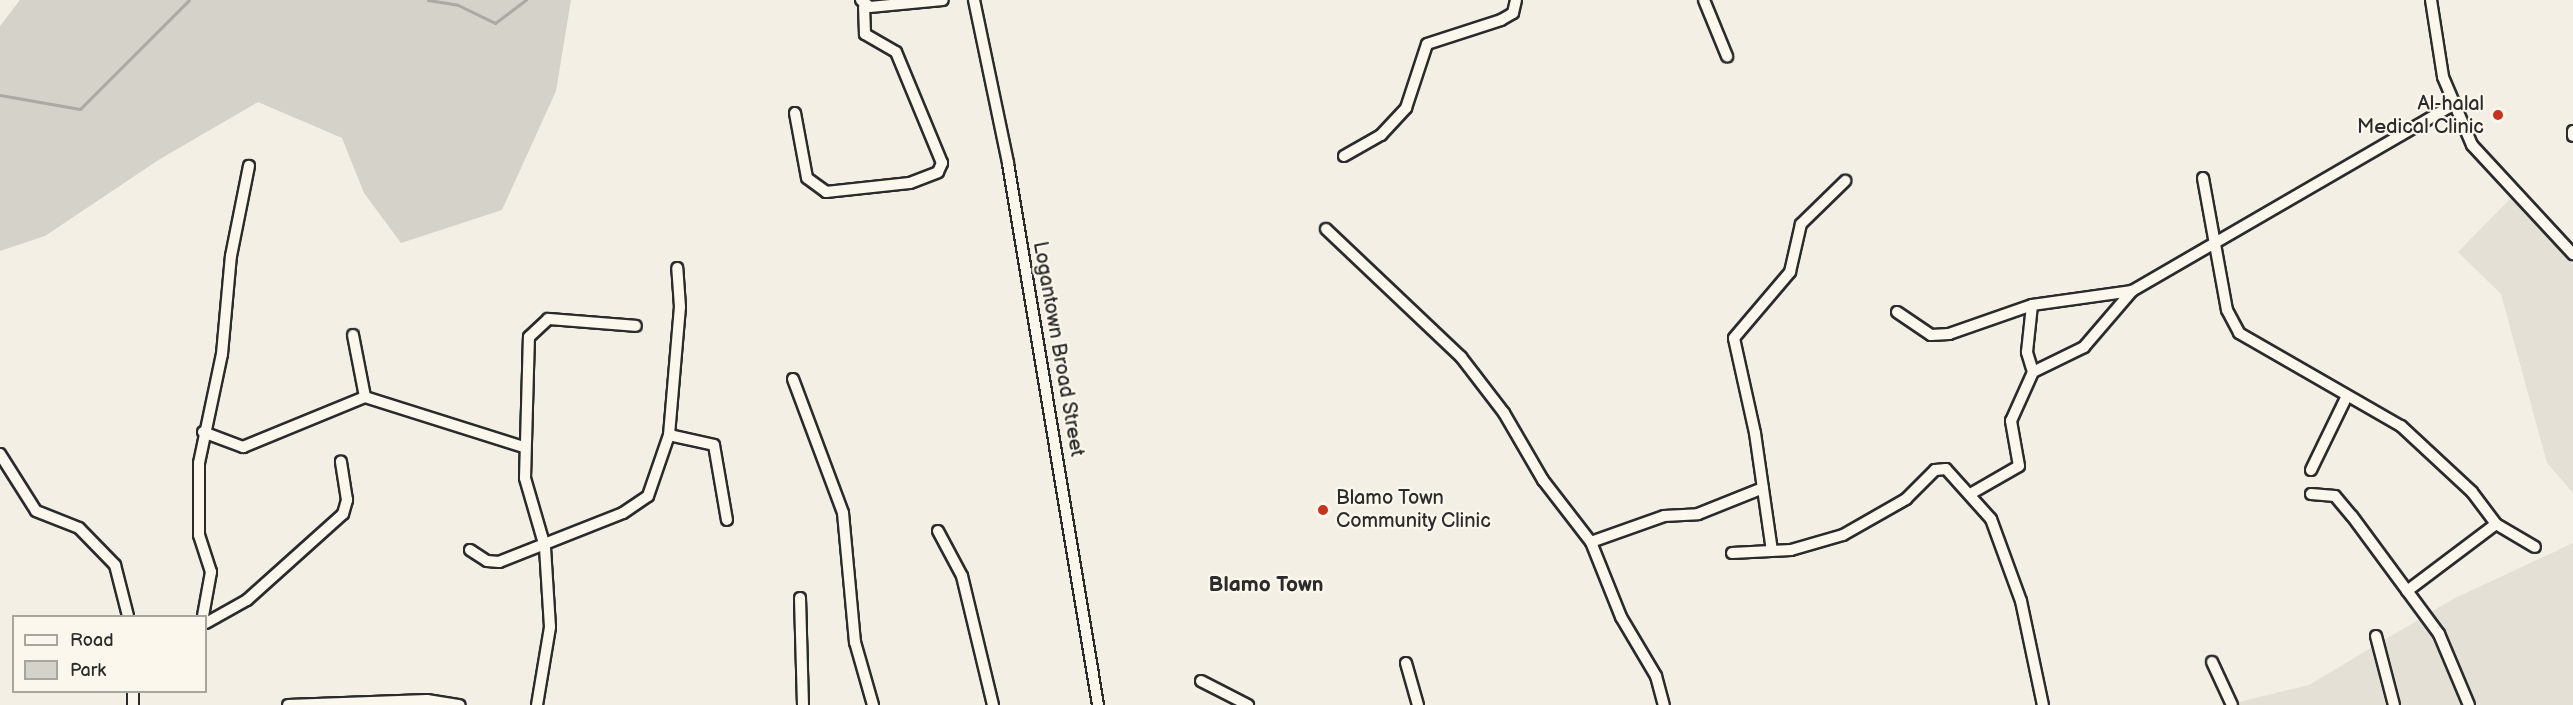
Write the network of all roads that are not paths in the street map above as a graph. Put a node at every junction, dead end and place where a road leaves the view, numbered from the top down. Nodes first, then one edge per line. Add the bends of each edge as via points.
1 (943, 0) edge
2 (974, 0) edge
3 (1516, 0) edge
4 (1704, 0) edge
5 (2431, 0) edge
6 (862, 3) edge
7 (1727, 56) dead end
8 (2453, 105) junction
9 (795, 113) dead end
10 (2573, 131) edge
11 (2573, 136) edge
12 (1344, 156) dead end
13 (249, 166) dead end
14 (2203, 177) dead end
15 (1845, 181) dead end
16 (1326, 229) dead end
17 (2214, 244) junction
18 (2573, 254) edge
19 (677, 268) dead end
20 (2133, 291) junction
21 (2032, 305) junction
22 (1897, 312) dead end
23 (636, 326) dead end
24 (353, 334) dead end
25 (2033, 372) junction
26 (793, 379) dead end
27 (2347, 396) junction
28 (365, 397) junction
29 (203, 432) junction
30 (669, 435) junction
31 (524, 447) junction
32 (0, 454) edge
33 (341, 461) dead end
34 (2311, 470) dead end
35 (1763, 488) junction
36 (1972, 493) junction
37 (2311, 494) dead end
38 (727, 520) dead end
39 (2496, 524) junction
40 (938, 531) dead end
41 (1591, 542) junction
42 (545, 547) junction
43 (2535, 547) dead end
44 (470, 550) dead end
45 (1772, 551) junction
46 (1732, 553) dead end
47 (2407, 591) junction
48 (800, 598) dead end
49 (128, 615) edge
50 (202, 615) edge
51 (207, 622) edge
52 (2376, 636) dead end
53 (2212, 662) dead end
54 (1406, 663) dead end
55 (1201, 681) dead end
56 (350, 703) edge
57 (308, 704) edge
58 (288, 705) edge
59 (460, 705) edge
60 (537, 705) edge
61 (803, 705) edge
62 (873, 705) edge
63 (993, 705) edge
64 (1098, 705) edge
65 (1248, 705) edge
66 (1418, 705) edge
67 (1664, 705) edge
68 (2043, 705) edge
69 (2232, 705) edge
70 (2394, 705) edge
71 (2469, 705) edge

1 - 6 street
2 - 64 street, Logantown Broad Street via 1010,174
3 - 12 street via 1513,13 1501,20 1427,44 1401,115 1381,135
4 - 7 street
5 - 8 street via 2443,77
6 - 9 street via 866,34 896,52 942,163 938,172 910,183 826,192 807,178
8 - 17 street via 2355,167
8 - 18 street via 2483,162
10 - 11 street
13 - 29 street via 231,256 222,354
14 - 17 street
15 - 35 street via 1801,224 1790,272 1734,338
16 - 41 street via 1461,357
17 - 20 street
17 - 27 street via 2227,310 2239,333
19 - 30 street via 680,307
20 - 21 street
20 - 25 street via 2084,347
21 - 22 street via 1931,335
21 - 25 street via 2027,352
23 - 31 street via 555,319 535,327 527,345
24 - 28 street
25 - 36 street via 2011,420 2019,466
26 - 62 street via 843,513 855,642
27 - 34 street
27 - 39 street via 2418,440 2472,492
28 - 29 street via 250,446 236,446
28 - 31 street
29 - 50 street via 198,519 211,572
30 - 38 street via 714,446
30 - 42 street via 648,496 623,513
31 - 42 street via 528,493
32 - 49 street via 36,511 79,528 116,565
33 - 51 street via 347,500 343,514 247,600
35 - 41 street via 1698,514 1664,516
35 - 45 street
36 - 45 street via 1953,473 1935,470 1906,498 1843,535
36 - 68 street via 1991,519 2021,601
37 - 47 street via 2335,496
39 - 43 street
39 - 47 street
40 - 63 street via 962,576
41 - 67 street via 1621,617 1656,676
42 - 44 street via 499,562 487,561
42 - 60 street via 550,627
45 - 46 street
47 - 71 street via 2439,634
48 - 61 street
52 - 70 street
53 - 69 street
54 - 66 street
55 - 65 street
56 - 57 street
56 - 59 street
57 - 58 street

